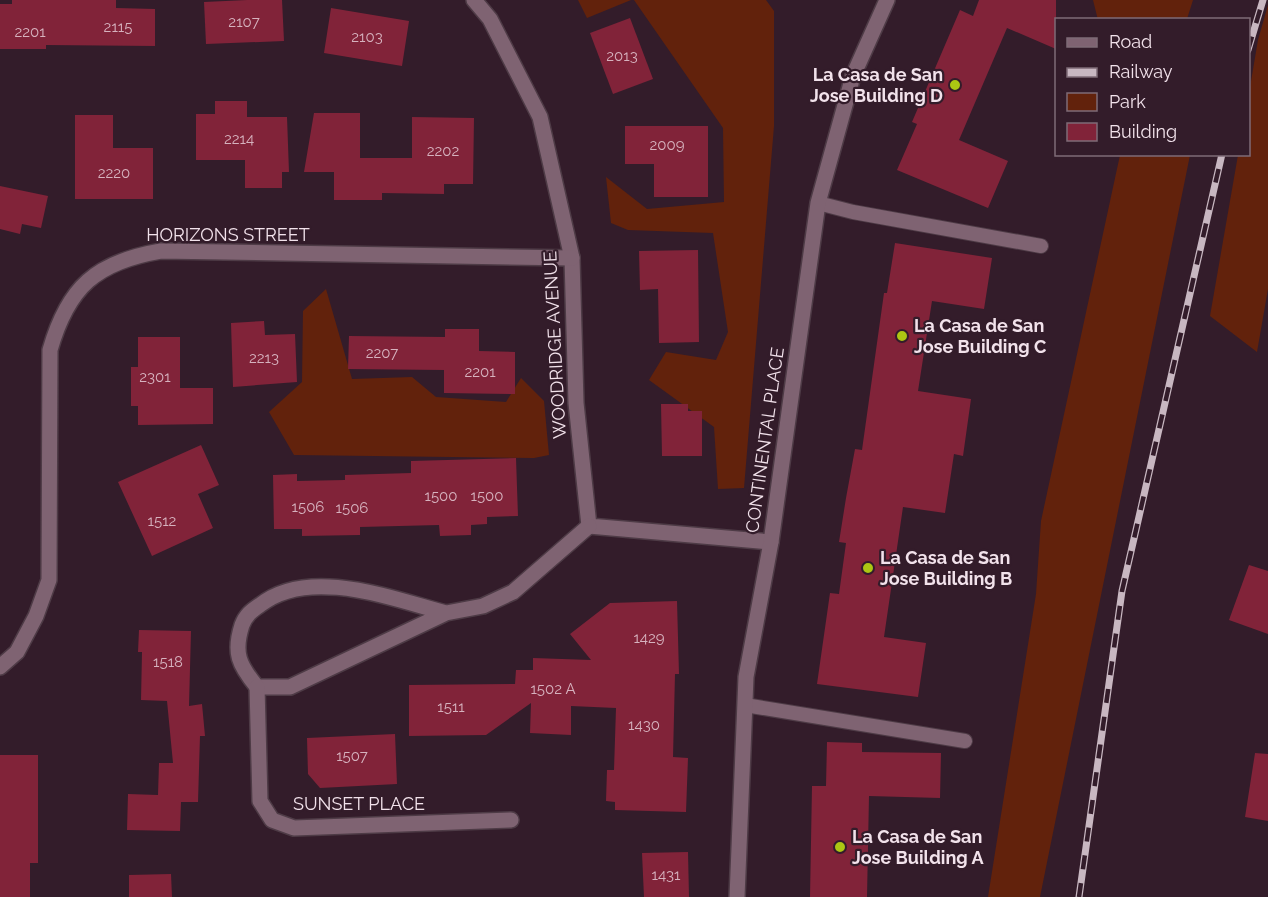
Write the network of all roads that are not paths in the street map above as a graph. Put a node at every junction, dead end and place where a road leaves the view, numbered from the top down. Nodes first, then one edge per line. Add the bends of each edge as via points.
1 (474, 0) edge
2 (887, 0) edge
3 (818, 203) junction
4 (1041, 246) dead end
5 (572, 258) junction
6 (589, 526) junction
7 (771, 542) junction
8 (446, 613) junction
9 (0, 668) edge
10 (257, 687) junction
11 (745, 705) junction
12 (965, 741) dead end
13 (511, 820) dead end
14 (738, 897) edge

1 - 5 street, WOODRIDGE AVENUE via 490,19 540,117
2 - 3 street, CONTINENTAL PLACE via 853,76
3 - 4 lane
3 - 7 street, CONTINENTAL PLACE
5 - 6 street, WOODRIDGE AVENUE via 576,403
5 - 9 street, HORIZONS STREET via 161,251 130,256 103,268 71,301 59,320 50,350 49,580 17,652
6 - 7 street
6 - 8 street via 513,592 483,606
7 - 11 street, CONTINENTAL PLACE via 746,677
8 - 10 street via 290,687
8 - 10 street via 354,588 308,587 271,596 246,615 237,642 241,666
10 - 13 street, SUNSET PLACE via 260,801 272,819 294,828
11 - 12 lane
11 - 14 street, CONTINENTAL PLACE

